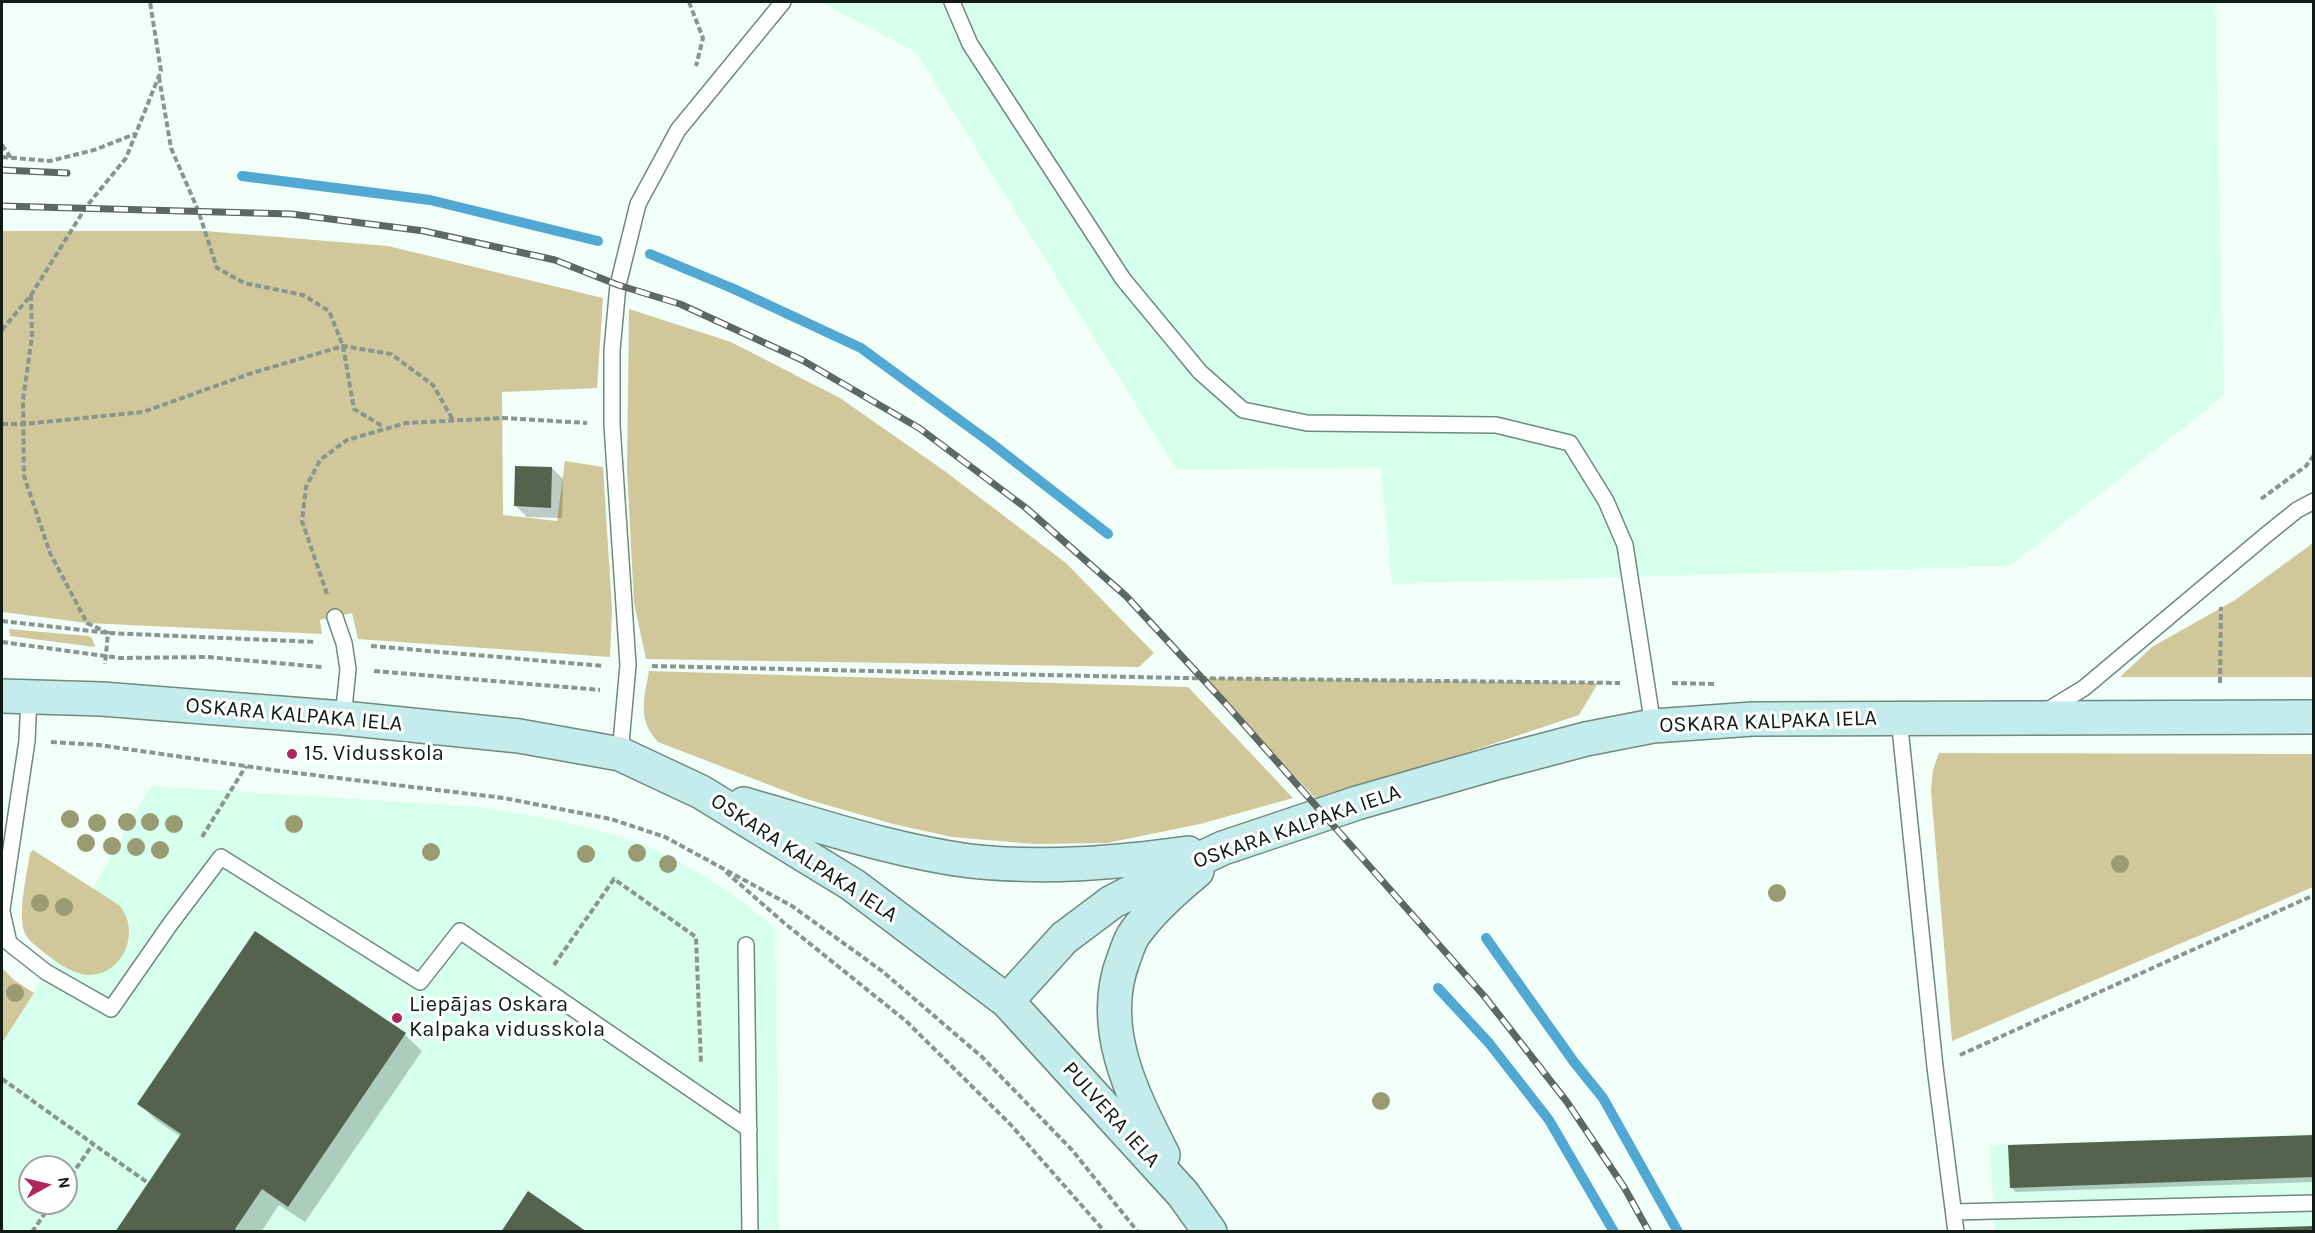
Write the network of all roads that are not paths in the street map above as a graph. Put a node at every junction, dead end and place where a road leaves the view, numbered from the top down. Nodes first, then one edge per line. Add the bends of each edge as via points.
1 (783, 2) edge
2 (952, 2) edge
3 (2313, 501) edge
4 (335, 617) road end
5 (15, 696) edge
6 (2313, 717) edge
7 (343, 718) junction
8 (1899, 718) junction
9 (2019, 718) junction
10 (1653, 726) junction
11 (620, 754) junction
12 (701, 792) junction
13 (1223, 849) junction
14 (2, 910) edge
15 (746, 945) dead end
16 (1007, 1001) junction
17 (749, 1129) junction
18 (1182, 1194) junction
19 (2313, 1203) edge
20 (1954, 1212) junction
21 (750, 1232) edge
22 (1210, 1232) edge
23 (1956, 1232) edge

1 - 11 lane via 678,130 638,204 618,285 612,350 612,424 628,665
2 - 10 lane via 970,44 1123,279 1200,372 1244,410 1307,423 1496,425 1570,443 1606,501 1625,545
3 - 9 lane via 2297,510 2070,698 2039,714
4 - 7 lane via 348,669
5 - 7 street, OSKARA KALPAKA IELA
5 - 14 lane via 27,741
6 - 9 street, OSKARA KALPAKA IELA
7 - 11 street, OSKARA KALPAKA IELA via 519,736
8 - 9 street, OSKARA KALPAKA IELA
8 - 10 street, OSKARA KALPAKA IELA via 1753,719
8 - 20 lane
10 - 13 street, OSKARA KALPAKA IELA via 1499,762 1346,807
11 - 12 street, OSKARA KALPAKA IELA
12 - 13 street via 891,845 969,861 1037,865 1116,863
12 - 16 street, OSKARA KALPAKA IELA via 853,885
13 - 16 street, OSKARA KALPAKA IELA via 1112,902 1064,938
13 - 18 street via 1170,893 1133,934 1118,974 1114,1011 1118,1051 1135,1100
14 - 17 lane via 9,943 46,972 111,1009 222,857 420,982 460,931
15 - 17 lane
16 - 18 street, PULVERA IELA
17 - 21 lane
18 - 22 street, PULVERA IELA
19 - 20 lane
20 - 23 lane

